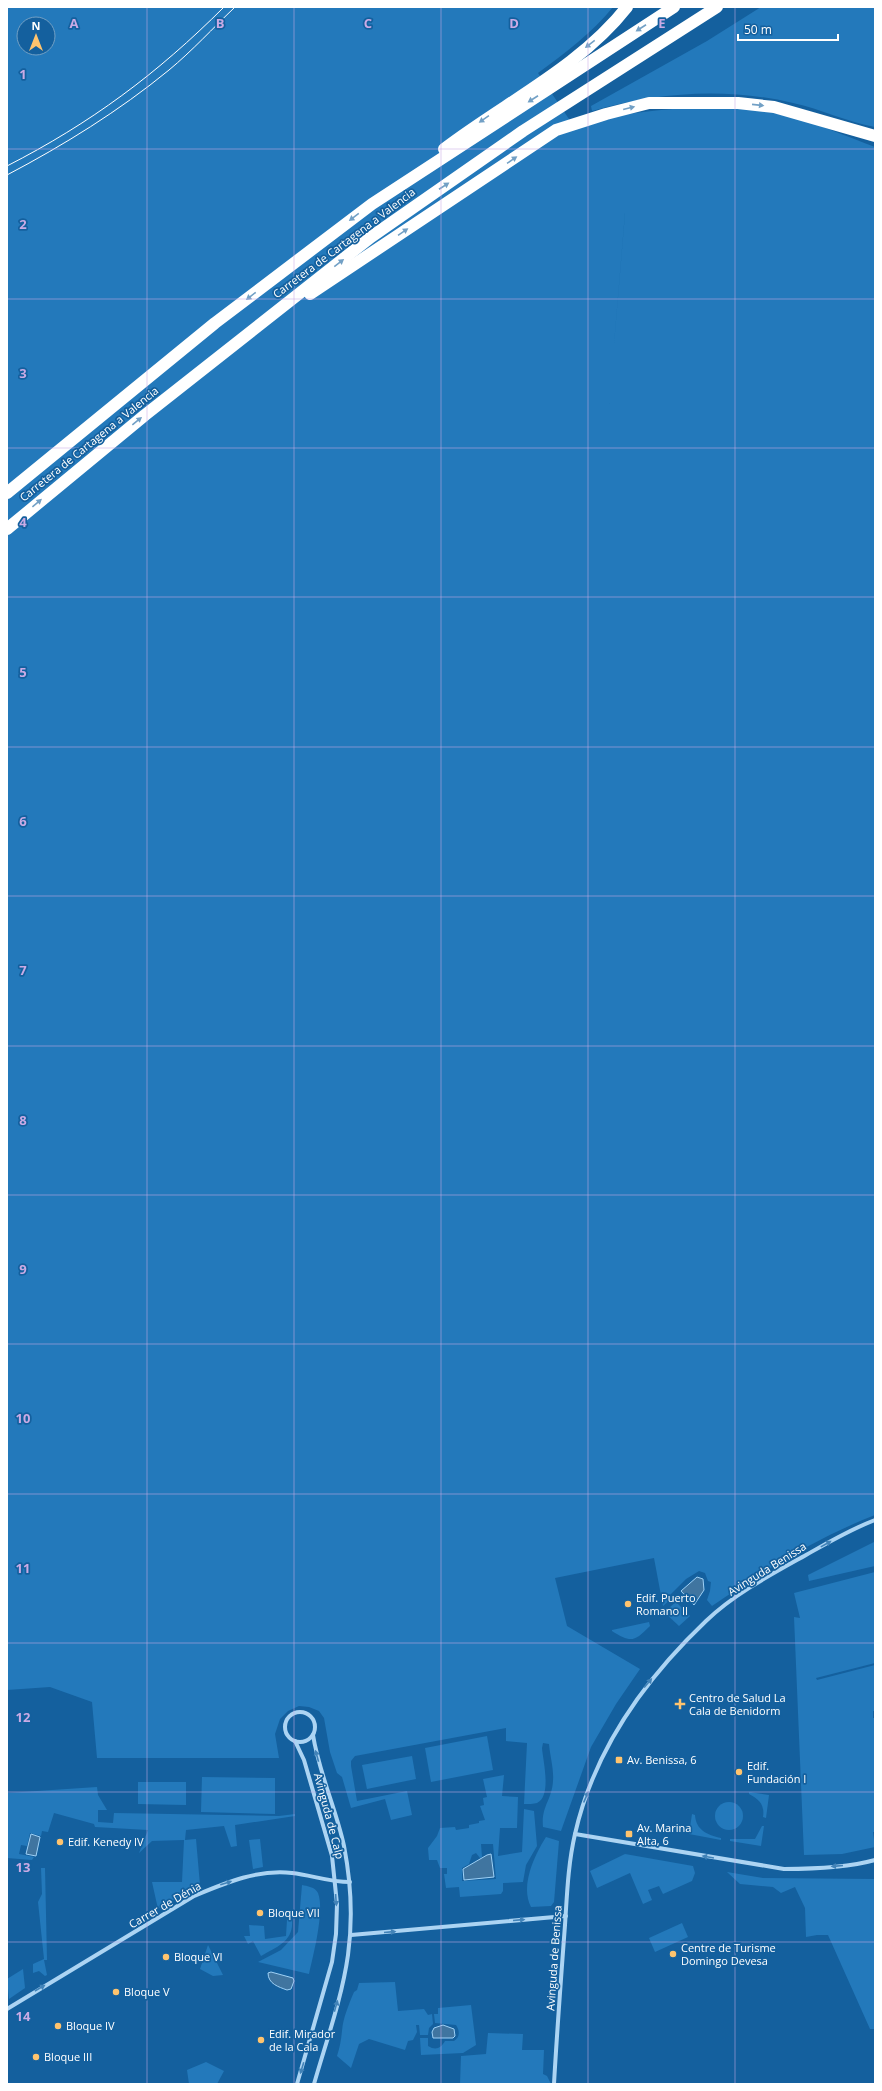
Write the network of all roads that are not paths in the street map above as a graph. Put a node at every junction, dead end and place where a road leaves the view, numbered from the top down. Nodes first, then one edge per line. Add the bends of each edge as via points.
1 (627, 7) edge
2 (674, 7) edge
3 (717, 7) edge
4 (875, 136) edge
5 (372, 204) junction
6 (231, 346) junction
7 (7, 493) edge
8 (7, 528) edge
9 (875, 1520) edge
10 (313, 1735) junction
11 (295, 1741) junction
12 (575, 1834) junction
13 (875, 1860) edge
14 (334, 1882) junction
15 (350, 1882) junction
16 (566, 1916) junction
17 (351, 1935) junction
18 (7, 2009) edge
19 (298, 2084) edge
20 (314, 2084) edge
21 (554, 2084) edge

1 -> 5 highway via 605,32 563,65 455,140
2 -> 5 highway, Carretera de Cartagena a Valencia
6 -> 3 highway, Carretera de Cartagena a Valencia via 371,237 436,191 523,131
6 -> 4 highway via 556,130 649,103 738,103 774,107
5 -> 7 highway, Carretera de Cartagena a Valencia via 215,323
8 -> 6 highway, Carretera de Cartagena a Valencia
12 -> 9 street, Avinguda Benissa via 583,1804 595,1775 626,1714 647,1684 707,1620 746,1590 787,1565 851,1529
10 - 11 street via 305,1741
10 - 11 street via 315,1726 312,1717 304,1712 294,1713 287,1720 285,1730
15 -> 10 street, Avinguda de Calp via 344,1845
11 - 14 street, Avinguda de Calp via 304,1760 332,1856
13 -> 12 street via 859,1864 784,1869
12 - 16 street, Avinguda de Benissa
14 - 15 street, Carrer de Dénia
18 -> 14 street, Carrer de Dénia via 194,1896 221,1884 271,1872 292,1873
14 -> 19 street, Avinguda de Calp via 337,1926 332,1962
15 - 17 street, Avinguda de Calp
17 -> 16 street
16 - 21 street, Avinguda de Benissa
20 -> 17 street, Avinguda de Calp via 342,1984

